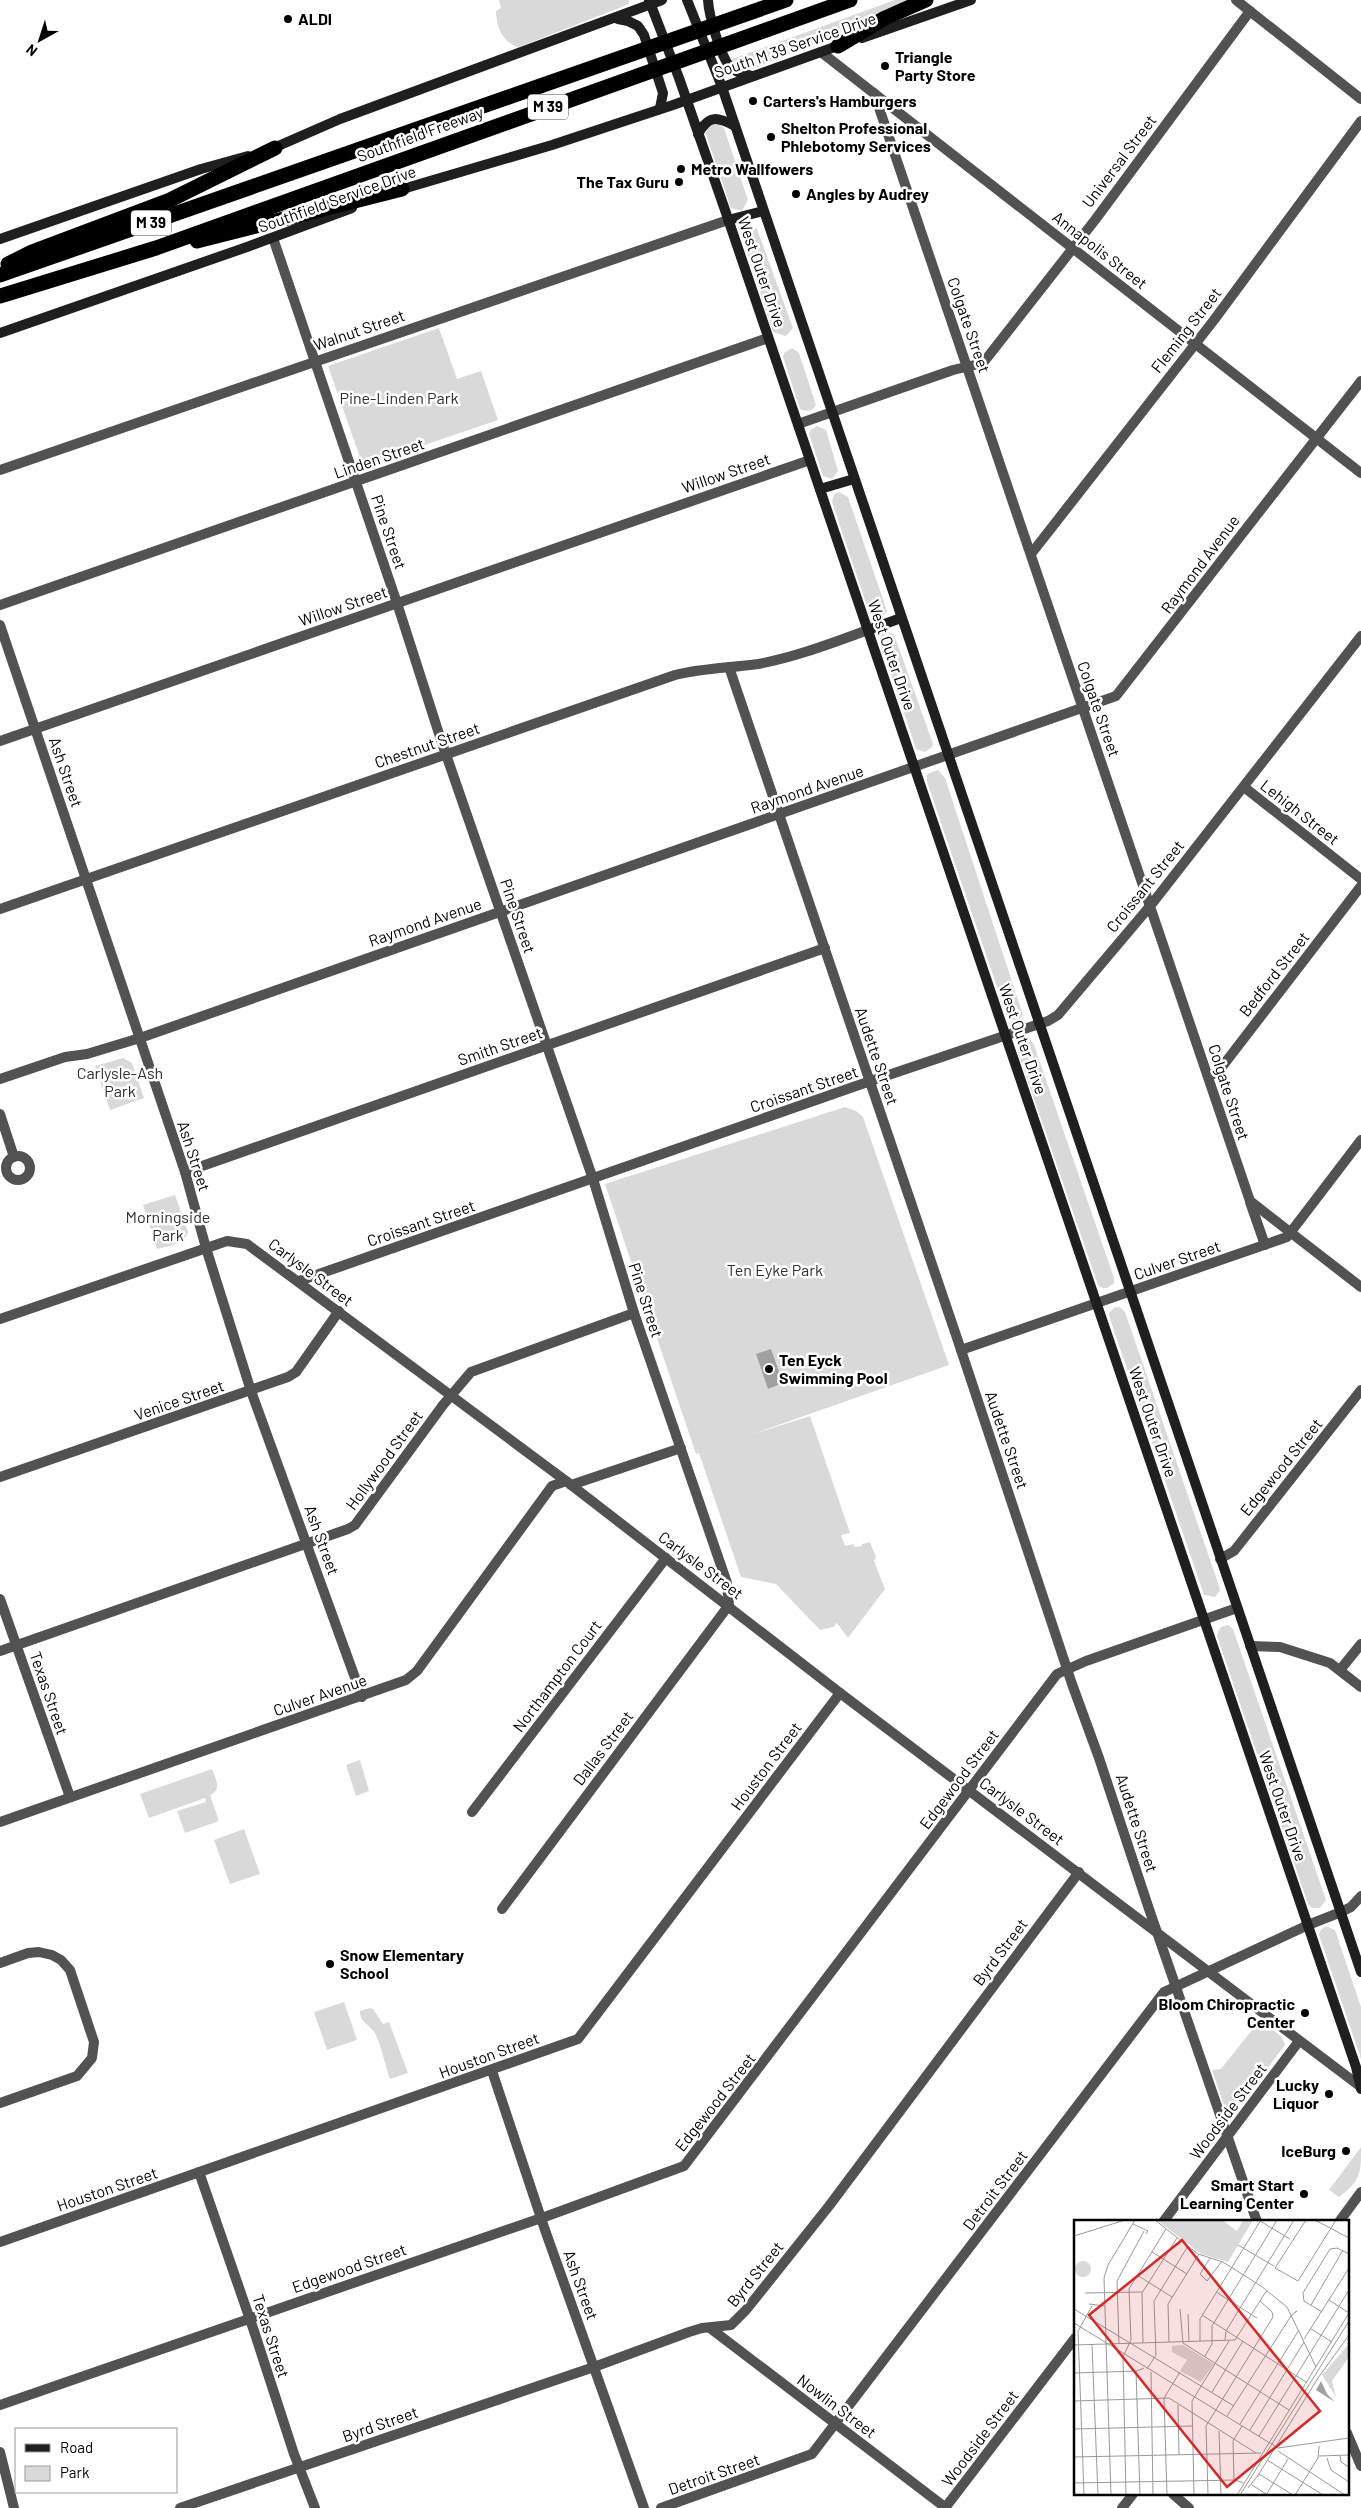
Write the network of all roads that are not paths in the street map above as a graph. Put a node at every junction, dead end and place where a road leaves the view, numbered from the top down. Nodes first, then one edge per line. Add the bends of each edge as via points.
1 (662, 0) edge
2 (687, 0) edge
3 (708, 0) edge
4 (786, 0) edge
5 (850, 0) edge
6 (926, 0) edge
7 (971, 0) edge
8 (1236, 0) edge
9 (650, 3) edge
10 (1250, 11) junction
11 (614, 19) junction
12 (838, 46) junction
13 (821, 52) junction
14 (753, 76) junction
15 (722, 87) junction
16 (874, 93) junction
17 (1361, 99) edge
18 (687, 100) junction
19 (660, 108) junction
20 (1361, 121) edge
21 (735, 126) junction
22 (698, 134) junction
23 (275, 148) junction
24 (402, 189) junction
25 (763, 210) junction
26 (728, 220) junction
27 (273, 238) junction
28 (0, 239) edge
29 (156, 248) junction
30 (1073, 248) junction
31 (0, 268) edge
32 (0, 275) edge
33 (0, 296) edge
34 (0, 333) edge
35 (768, 338) junction
36 (1195, 343) junction
37 (315, 360) junction
38 (967, 367) junction
39 (1361, 381) edge
40 (831, 412) junction
41 (798, 424) junction
42 (1316, 438) junction
43 (810, 460) junction
44 (0, 470) edge
45 (1361, 473) edge
46 (854, 479) junction
47 (356, 482) junction
48 (820, 489) junction
49 (1031, 554) junction
50 (397, 603) junction
51 (0, 605) edge
52 (901, 618) junction
53 (0, 625) edge
54 (868, 630) junction
55 (1361, 636) edge
56 (730, 667) junction
57 (1084, 709) junction
58 (35, 728) junction
59 (0, 741) edge
60 (446, 754) junction
61 (948, 756) junction
62 (915, 767) junction
63 (1244, 787) junction
64 (779, 814) junction
65 (86, 879) junction
66 (1361, 879) edge
67 (1361, 886) edge
68 (1151, 905) junction
69 (0, 909) edge
70 (502, 912) junction
71 (825, 948) junction
72 (1040, 1025) junction
73 (1006, 1035) junction
74 (140, 1038) junction
75 (547, 1045) junction
76 (1208, 1076) junction
77 (0, 1079) edge
78 (870, 1082) junction
79 (0, 1114) edge
80 (1361, 1140) edge
81 (14, 1157) dead end
82 (185, 1172) junction
83 (593, 1179) junction
84 (1250, 1201) junction
85 (1290, 1233) junction
86 (1265, 1245) junction
87 (206, 1248) junction
88 (299, 1281) junction
89 (1361, 1287) edge
90 (1129, 1292) junction
91 (1097, 1303) junction
92 (339, 1311) junction
93 (634, 1313) junction
94 (0, 1320) edge
95 (961, 1350) junction
96 (1361, 1390) edge
97 (251, 1391) junction
98 (450, 1396) junction
99 (681, 1448) junction
100 (0, 1477) edge
101 (568, 1483) junction
102 (307, 1543) junction
103 (666, 1558) junction
104 (1220, 1559) junction
105 (0, 1599) edge
106 (729, 1605) junction
107 (1237, 1608) junction
108 (1204, 1621) junction
109 (1361, 1644) edge
110 (17, 1645) junction
111 (1250, 1646) junction
112 (0, 1651) edge
113 (1067, 1669) junction
114 (1340, 1670) junction
115 (1361, 1687) edge
116 (840, 1693) junction
117 (362, 1696) junction
118 (969, 1790) junction
119 (70, 1797) junction
120 (472, 1812) dead end
121 (0, 1822) edge
122 (1079, 1872) junction
123 (1361, 1896) edge
124 (502, 1909) dead end
125 (1340, 1912) junction
126 (1308, 1925) junction
127 (1158, 1933) junction
128 (0, 1962) edge
129 (1206, 1972) junction
130 (1361, 1972) edge
131 (1176, 1985) junction
132 (1299, 2041) junction
133 (1358, 2068) edge
134 (492, 2071) junction
135 (1361, 2088) edge
136 (0, 2103) edge
137 (1228, 2135) junction
138 (200, 2172) junction
139 (1361, 2192) edge
140 (541, 2218) junction
141 (1164, 2220) edge
142 (1256, 2220) edge
143 (1340, 2220) edge
144 (0, 2242) edge
145 (250, 2318) junction
146 (710, 2328) junction
147 (1074, 2339) edge
148 (594, 2367) junction
149 (0, 2405) edge
150 (836, 2424) junction
151 (1348, 2435) edge
152 (0, 2452) edge
153 (299, 2466) junction
154 (1361, 2466) edge
155 (1131, 2496) edge
156 (1175, 2496) edge
157 (14, 2508) edge
158 (180, 2508) edge
159 (315, 2508) edge
160 (644, 2508) edge
161 (661, 2508) edge
162 (946, 2508) edge
163 (1122, 2508) edge
164 (1189, 2508) edge

1 - 9 main road
2 - 15 main road, West Outer Drive
3 - 14 main road via 708,11 725,58 731,68
4 - 32 highway, Southfield Freeway / M 39
5 - 29 highway, Southfield Freeway / M 39
6 - 12 highway via 884,18
7 - 12 main road, South M 39 Service Drive
8 - 10 street
9 - 11 main road
9 - 18 main road, West Outer Drive
10 - 17 street
10 - 30 street, Universal Street
11 - 19 main road via 628,20 644,35 663,93
11 - 23 main road via 340,120
12 - 13 main road, South M 39 Service Drive
13 - 14 main road, South M 39 Service Drive
13 - 16 street, Annapolis Street
14 - 15 main road, South M 39 Service Drive
15 - 18 main road, South M 39 Service Drive
15 - 21 main road, West Outer Drive
16 - 30 street, Annapolis Street
16 - 38 street, Colgate Street
18 - 19 main road, Southfield Service Drive
18 - 22 main road, West Outer Drive
19 - 24 main road, Southfield Service Drive via 508,159
20 - 36 street, Fleming Street
21 - 22 main road via 712,119
21 - 25 main road, West Outer Drive
22 - 26 main road, West Outer Drive
23 - 28 main road via 201,169
23 - 31 highway via 170,200 32,252
24 - 27 main road, Southfield Service Drive
24 - 29 highway via 215,237
25 - 26 main road
25 - 40 main road, West Outer Drive
26 - 35 main road, West Outer Drive
26 - 37 street, Walnut Street
27 - 34 main road, Southfield Service Drive
27 - 37 street, Pine Street
29 - 33 highway, Southfield Freeway / M 39
30 - 36 street, Annapolis Street
30 - 38 street, Universal Street via 983,363
35 - 41 main road, West Outer Drive
35 - 47 street, Linden Street
36 - 42 street, Annapolis Street
36 - 49 street, Fleming Street
37 - 44 street, Walnut Street
37 - 47 street, Pine Street
38 - 40 street, Universal Street
38 - 49 street, Colgate Street
39 - 42 street, Raymond Avenue
40 - 41 street, Universal Street
40 - 46 main road, West Outer Drive
41 - 43 main road, West Outer Drive
42 - 45 street, Annapolis Street
42 - 57 street, Raymond Avenue via 1119,694
43 - 48 main road, West Outer Drive
43 - 50 street, Willow Street
46 - 48 main road
46 - 52 main road, West Outer Drive
47 - 50 street, Pine Street
47 - 51 street, Linden Street
48 - 54 main road, West Outer Drive
49 - 57 street, Colgate Street
50 - 58 street, Willow Street
50 - 60 street, Pine Street
52 - 54 main road
52 - 61 main road, West Outer Drive
53 - 58 street, Ash Street
54 - 56 street, Chestnut Street via 786,658
54 - 62 main road, West Outer Drive
55 - 63 street, Croissant Street
56 - 60 street, Chestnut Street via 675,675
56 - 64 street, Audette Street
57 - 61 street, Raymond Avenue
57 - 68 street, Colgate Street
58 - 59 street, Willow Street
58 - 65 street, Ash Street
60 - 65 street, Chestnut Street
60 - 70 street, Pine Street
61 - 62 street, Raymond Avenue
61 - 72 main road, West Outer Drive
62 - 64 street, Raymond Avenue
62 - 73 main road, West Outer Drive
63 - 66 street, Lehigh Street
63 - 68 street, Croissant Street
64 - 70 street, Raymond Avenue
64 - 71 street, Audette Street
65 - 69 street, Chestnut Street
65 - 74 street, Ash Street
67 - 76 street, Bedford Street via 1218,1072
68 - 72 street, Croissant Street via 1058,1015
68 - 76 street, Colgate Street
70 - 74 street, Raymond Avenue
70 - 75 street, Pine Street
71 - 75 street, Smith Street
71 - 78 street, Audette Street
72 - 73 street, Croissant Street
72 - 90 main road, West Outer Drive
73 - 78 street, Croissant Street
73 - 91 main road, West Outer Drive
74 - 77 street, Raymond Avenue via 65,1057
74 - 82 street, Ash Street
75 - 82 street, Smith Street
75 - 83 street, Pine Street
76 - 84 street, Colgate Street
78 - 83 street, Croissant Street
78 - 95 street, Audette Street
79 - 81 street
80 - 85 street, Culver Street
82 - 87 street, Ash Street
83 - 88 street, Croissant Street
83 - 93 street, Pine Street
84 - 85 street
84 - 86 street, Colgate Street
85 - 86 street, Culver Street
85 - 89 street
86 - 90 street, Culver Street
87 - 88 street, Carlysle Street via 227,1241 247,1244
87 - 94 street, Carlysle Street
87 - 97 street, Ash Street
88 - 92 street, Carlysle Street
90 - 91 street, Culver Street
90 - 104 main road, West Outer Drive
91 - 95 street, Culver Street
91 - 108 main road, West Outer Drive
92 - 97 street, Venice Street via 296,1372
92 - 98 street, Carlysle Street
93 - 98 street, Hollywood Street via 478,1368
93 - 99 street, Pine Street
95 - 113 street, Audette Street
96 - 104 street, Edgewood Street via 1234,1551
97 - 100 street, Venice Street
97 - 102 street, Ash Street
98 - 101 street, Carlysle Street
98 - 102 street, Hollywood Street via 354,1525
99 - 101 street, Culver Avenue
99 - 106 street, Pine Street via 727,1583
101 - 103 street, Carlysle Street
101 - 117 street, Culver Avenue via 552,1486 417,1671 406,1680
102 - 110 street, Hollywood Street
102 - 117 street, Ash Street
103 - 106 street, Carlysle Street
103 - 120 street, Northampton Court
104 - 107 main road, West Outer Drive
105 - 110 street, Texas Street
106 - 116 street, Carlysle Street
106 - 124 street, Dallas Street
107 - 108 street, Edgewood Street
107 - 111 main road, West Outer Drive
108 - 113 street, Edgewood Street
108 - 126 main road, West Outer Drive
109 - 114 street
110 - 112 street, Hollywood Street
110 - 119 street, Texas Street
111 - 114 street via 1280,1647 1330,1663
111 - 125 main road, West Outer Drive
113 - 118 street, Edgewood Street via 1057,1674
113 - 127 street, Audette Street
114 - 115 street
116 - 118 street, Carlysle Street
116 - 134 street, Houston Street via 578,2039
117 - 119 street, Culver Avenue
118 - 122 street, Carlysle Street
118 - 140 street, Edgewood Street via 684,2166
119 - 121 street, Culver Avenue
122 - 127 street, Carlysle Street
122 - 146 street, Byrd Street via 829,2206 746,2310 731,2325
123 - 125 street, Detroit Street via 1351,1907
125 - 126 street, Detroit Street
125 - 130 main road, West Outer Drive
126 - 129 street, Detroit Street
126 - 133 main road, West Outer Drive
127 - 129 street, Carlysle Street
127 - 131 street, Audette Street
128 - 136 street via 39,1952 61,1960 70,1970 94,2042 92,2058 78,2076
129 - 131 street, Detroit Street
129 - 132 street, Carlysle Street
131 - 137 street, Audette Street
131 - 150 street, Detroit Street via 1164,1992
132 - 135 street, Carlysle Street
132 - 137 street, Woodside Street
133 - 135 main road, West Outer Drive
134 - 138 street, Houston Street
134 - 140 street, Ash Street
137 - 141 street, Woodside Street
137 - 142 street, Audette Street
138 - 144 street, Houston Street
138 - 145 street, Texas Street
139 - 143 street
140 - 145 street, Edgewood Street
140 - 148 street, Ash Street
145 - 149 street, Edgewood Street
145 - 153 street, Texas Street
146 - 148 street, Byrd Street via 695,2330
146 - 150 street, Nowlin Street
147 - 162 street, Woodside Street
148 - 153 street, Byrd Street
148 - 160 street, Ash Street
150 - 161 street, Detroit Street via 812,2454 804,2458
150 - 162 street, Nowlin Street
151 - 154 street
152 - 157 street
153 - 158 street, Byrd Street
153 - 159 street, Texas Street
155 - 163 street
156 - 164 street

